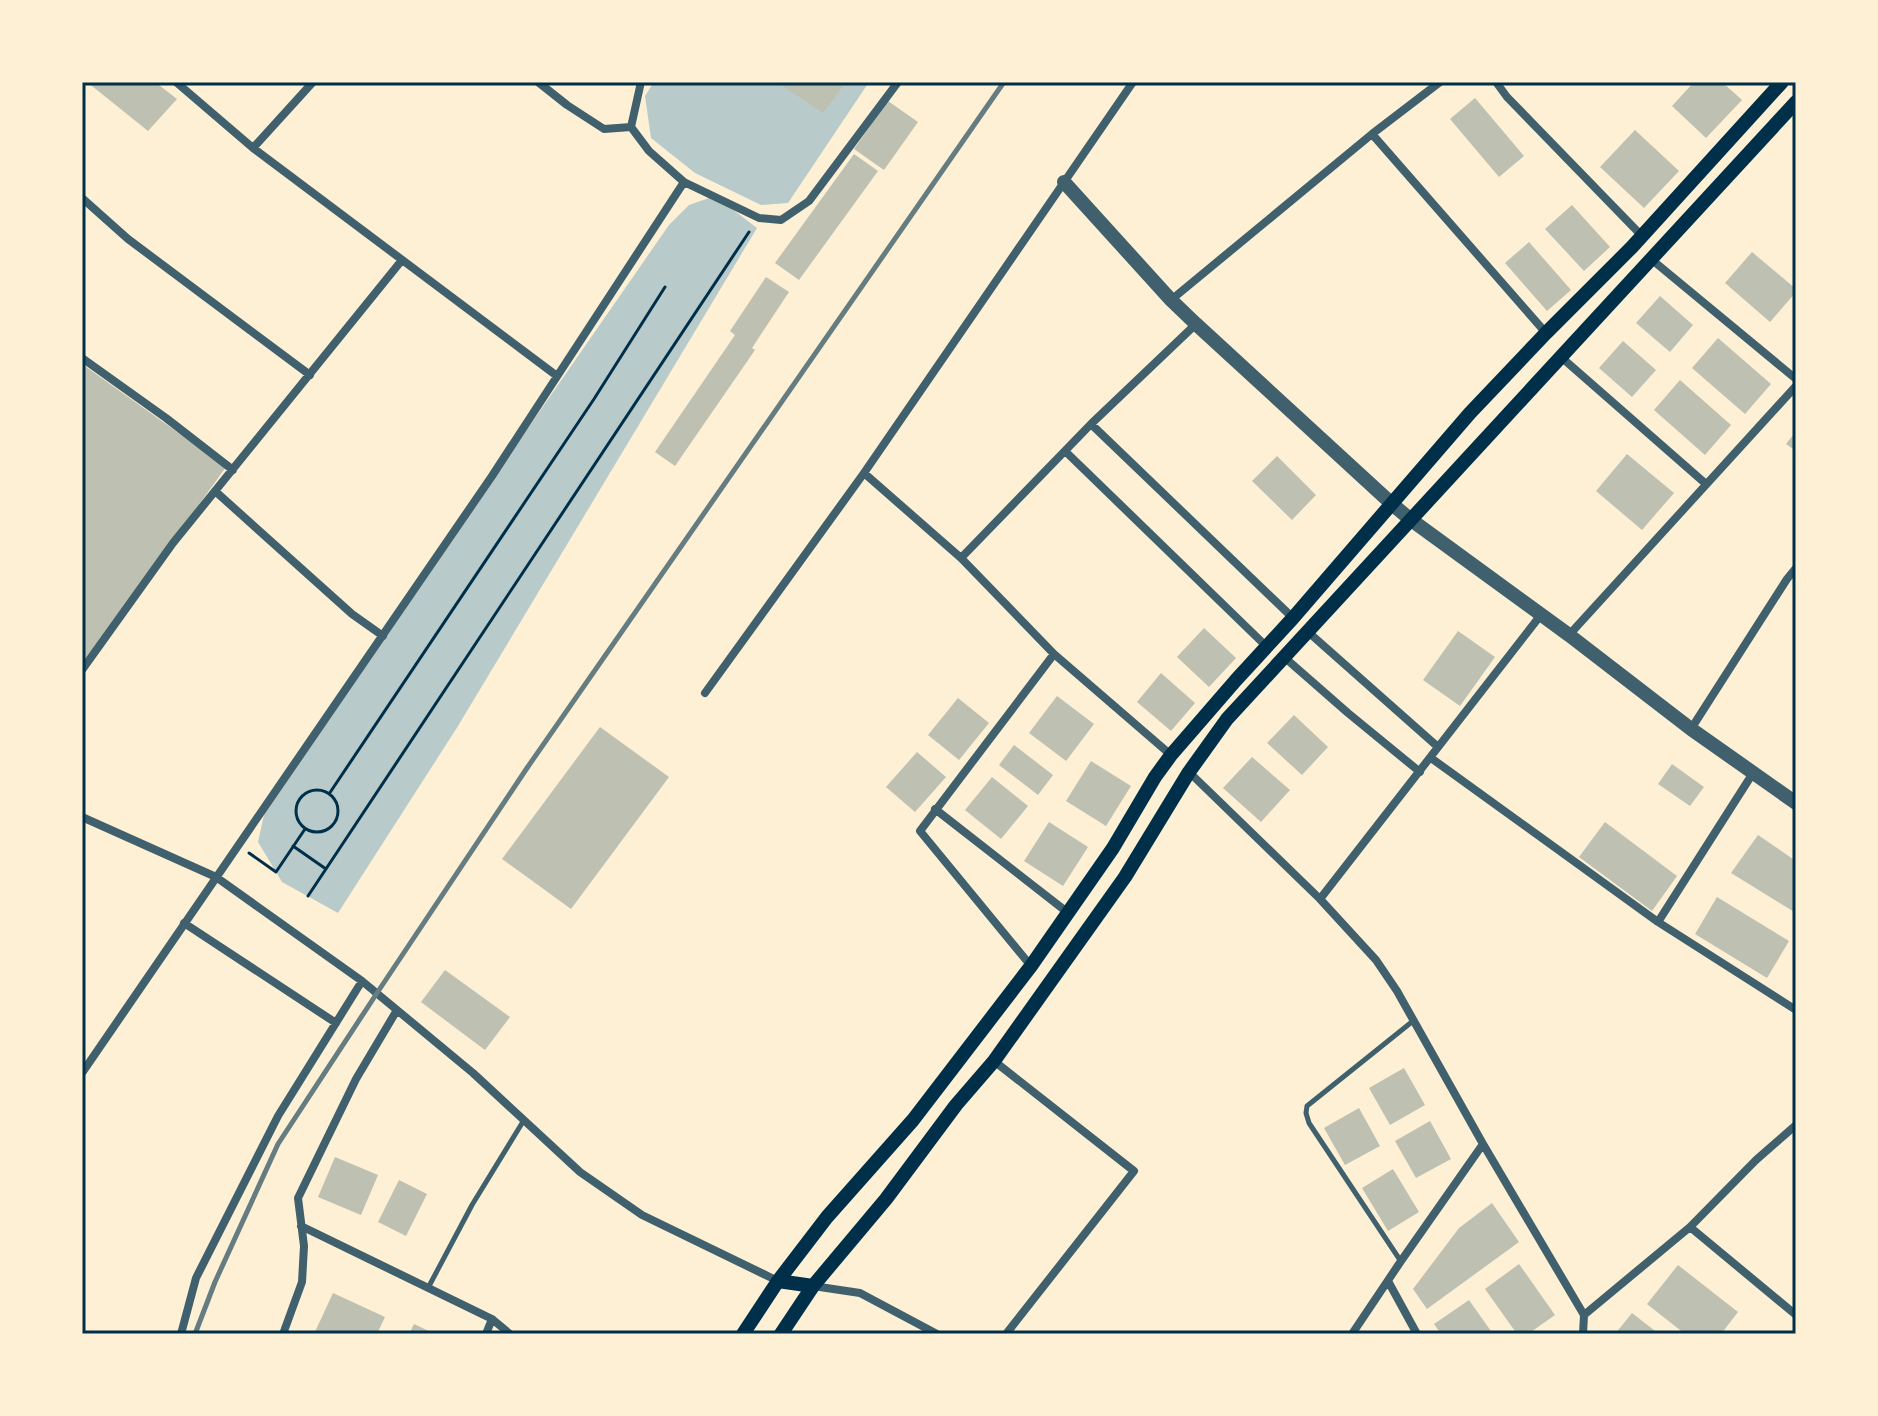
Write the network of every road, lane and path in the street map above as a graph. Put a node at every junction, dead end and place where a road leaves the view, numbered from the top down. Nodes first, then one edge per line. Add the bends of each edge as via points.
1 (176, 82) edge
2 (313, 82) edge
3 (538, 82) edge
4 (641, 82) edge
5 (898, 82) edge
6 (1133, 82) edge
7 (1496, 82) edge
8 (1782, 82) edge
9 (1439, 83) edge
10 (1796, 102) edge
11 (631, 127) junction
12 (1372, 134) junction
13 (253, 148) junction
14 (684, 182) junction
15 (1064, 182) junction
16 (82, 198) edge
17 (749, 232) dead end
18 (1642, 236) junction
19 (1651, 259) junction
20 (402, 260) junction
21 (665, 287) dead end
22 (1171, 300) junction
23 (1196, 324) junction
24 (1546, 333) junction
25 (1561, 357) junction
26 (82, 358) edge
27 (310, 375) junction
28 (557, 376) junction
29 (1796, 379) edge
30 (1796, 386) edge
31 (1091, 424) junction
32 (1065, 451) junction
33 (233, 470) junction
34 (864, 473) junction
35 (1706, 484) junction
36 (215, 491) junction
37 (1392, 504) junction
38 (1410, 519) junction
39 (961, 558) junction
40 (1796, 568) edge
41 (1540, 616) junction
42 (1293, 618) junction
43 (1307, 631) junction
44 (1569, 635) junction
45 (383, 636) junction
46 (1267, 647) junction
47 (1054, 654) junction
48 (1284, 657) junction
49 (82, 670) edge
50 (705, 693) dead end
51 (1691, 729) junction
52 (1438, 747) junction
53 (1171, 755) junction
54 (1431, 758) junction
55 (1189, 772) junction
56 (1420, 772) junction
57 (1753, 773) junction
58 (329, 794) junction
59 (1796, 803) edge
60 (935, 809) junction
61 (82, 817) edge
62 (305, 829) junction
63 (238, 845) junction
64 (293, 846) junction
65 (326, 869) junction
66 (216, 877) junction
67 (308, 896) dead end
68 (1320, 899) junction
69 (1067, 912) junction
70 (1658, 922) junction
71 (184, 923) junction
72 (1031, 966) junction
73 (362, 981) junction
74 (397, 1010) junction
75 (1796, 1010) edge
76 (1414, 1020) junction
77 (336, 1023) junction
78 (994, 1061) junction
79 (82, 1073) edge
80 (524, 1120) junction
81 (1796, 1125) edge
82 (1483, 1144) junction
83 (301, 1226) junction
84 (1690, 1227) junction
85 (1401, 1261) junction
86 (778, 1281) junction
87 (1388, 1281) junction
88 (813, 1286) junction
89 (428, 1288) junction
90 (1584, 1315) junction
91 (1796, 1315) edge
92 (492, 1319) junction
93 (181, 1334) edge
94 (283, 1334) edge
95 (486, 1334) edge
96 (510, 1334) edge
97 (743, 1334) edge
98 (781, 1334) edge
99 (937, 1334) edge
100 (1006, 1334) edge
101 (1352, 1334) edge
102 (1417, 1334) edge
103 (1583, 1334) edge

1 - 13 street
2 - 13 street
3 - 11 street via 604,129
4 - 11 street
5 - 14 street via 809,201 781,220 759,218
6 - 15 street
7 - 18 street
8 - 18 main road
9 - 12 street
10 - 19 main road
11 - 14 street
12 - 22 street
12 - 24 street
13 - 20 street
14 - 28 street
15 - 22 street
15 - 34 street
16 - 27 street via 128,239
17 - 65 path
18 - 24 main road
19 - 25 main road
19 - 29 street
20 - 27 street
20 - 28 street
21 - 58 path
22 - 23 street
23 - 31 street
23 - 37 street
24 - 37 main road
25 - 35 street
25 - 38 main road
26 - 33 street
27 - 33 street
28 - 45 street
30 - 35 street
31 - 32 street
31 - 42 street
32 - 39 street
32 - 46 street
33 - 36 street
34 - 39 street
34 - 50 street
35 - 44 street
36 - 45 street
36 - 49 street
37 - 38 street
37 - 42 main road
38 - 41 street
38 - 43 main road
39 - 47 street
40 - 51 street
41 - 44 street
41 - 52 street
42 - 46 main road
43 - 48 main road
43 - 52 street
44 - 51 street
45 - 63 street
46 - 53 main road
47 - 53 street
47 - 60 street
48 - 55 main road via 1227,719
48 - 56 street
51 - 57 street
52 - 54 street
53 - 69 main road
54 - 56 street
54 - 70 street
55 - 68 street
55 - 78 main road via 1125,877
56 - 68 street
57 - 59 street
57 - 70 street
58 - 62 path via 338,813 332,826 319,832
58 - 62 path via 310,791 299,799 297,818
60 - 69 street
60 - 72 street via 920,831
61 - 66 street
62 - 64 path
63 - 64 path via 276,872
63 - 66 street
64 - 65 path
65 - 67 path
66 - 71 street
66 - 73 street
68 - 76 street via 1376,960
69 - 72 main road
70 - 75 street
71 - 77 street
71 - 79 street
72 - 86 main road via 913,1120
73 - 74 street
73 - 77 street
74 - 80 street
74 - 83 street via 356,1079 298,1198
76 - 82 street
76 - 85 lane via 1307,1106 1306,1113
77 - 93 street via 278,1116 196,1278
78 - 88 main road
78 - 100 street via 1134,1171
80 - 86 street via 580,1172 642,1215
80 - 89 lane
81 - 84 street
82 - 85 street
82 - 90 street
83 - 89 street
83 - 94 street via 302,1282
84 - 90 street
84 - 91 street
85 - 87 street
86 - 88 main road
86 - 97 main road
87 - 101 street
87 - 102 street
88 - 98 main road
88 - 99 street via 860,1293
89 - 92 street
90 - 103 street
92 - 95 street
92 - 96 street

